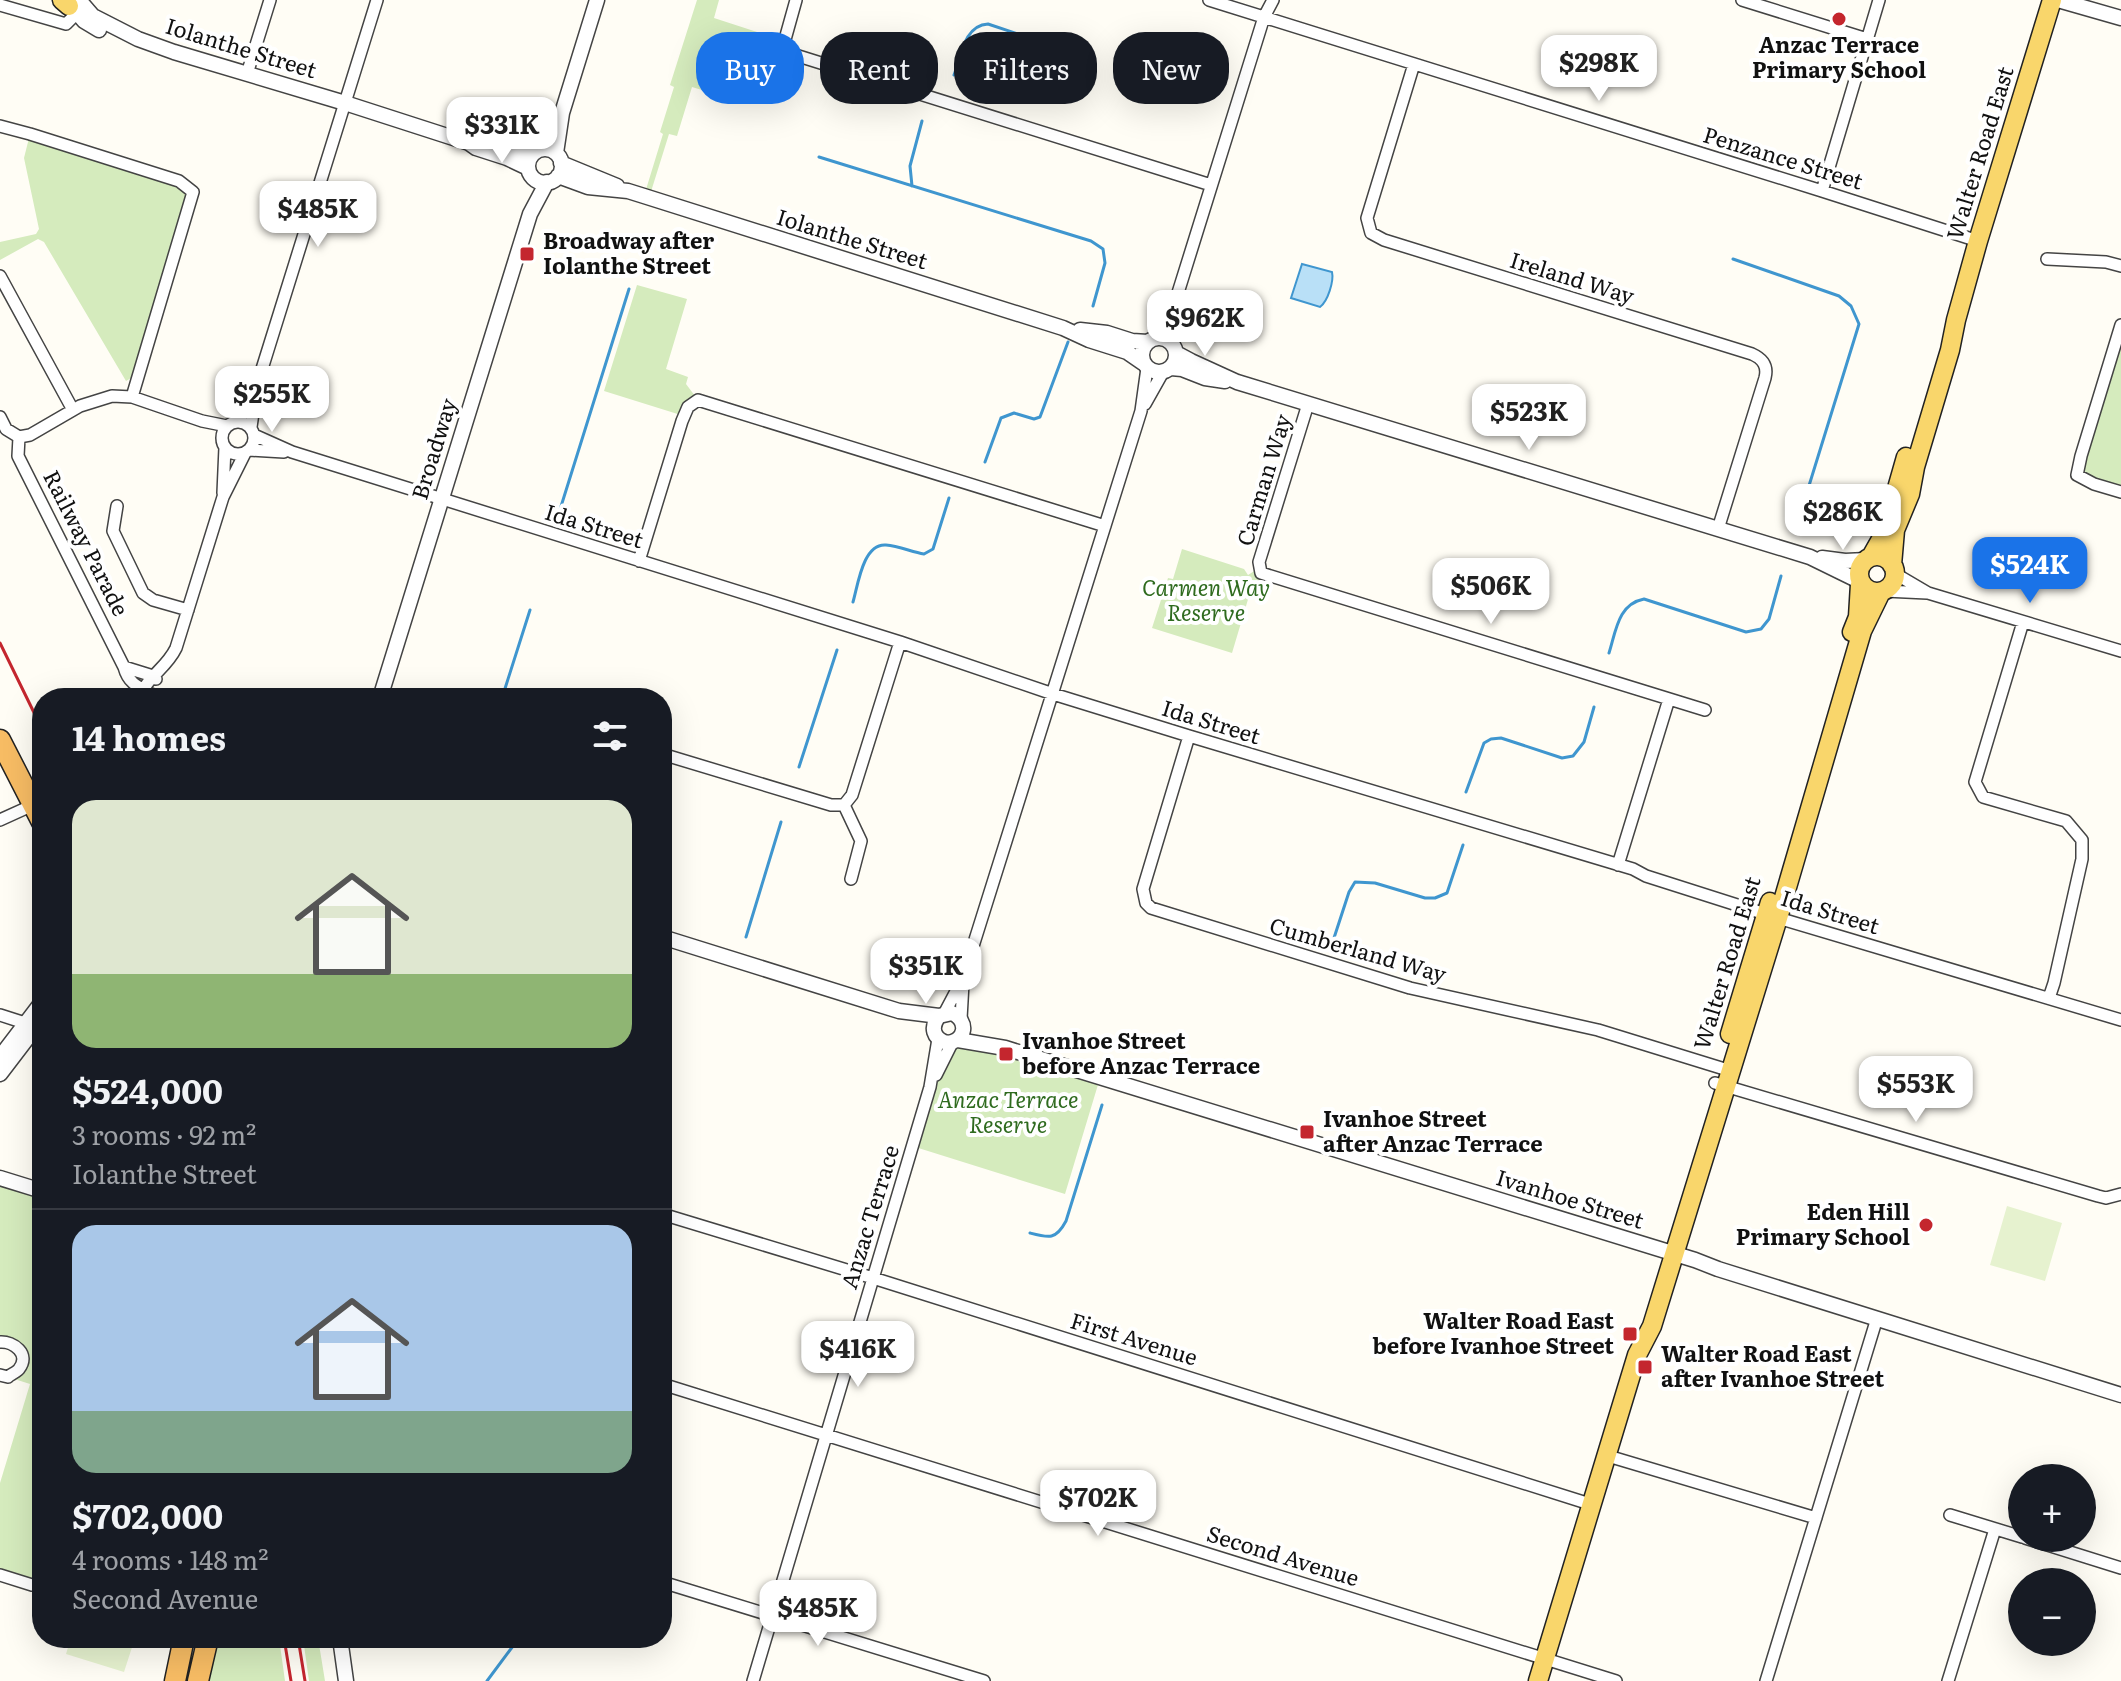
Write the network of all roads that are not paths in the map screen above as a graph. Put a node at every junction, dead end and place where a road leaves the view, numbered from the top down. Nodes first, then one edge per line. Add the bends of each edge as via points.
1 (270, 0) edge
2 (377, 0) edge
3 (597, 0) edge
4 (796, 0) edge
5 (1209, 0) edge
6 (1273, 0) edge
7 (1742, 0) edge
8 (1879, 0) edge
9 (2052, 0) edge
10 (2058, 0) edge
11 (73, 4) edge
12 (0, 5) edge
13 (1264, 17) junction
14 (2121, 18) edge
15 (1867, 39) junction
16 (1414, 64) junction
17 (247, 74) junction
18 (345, 103) junction
19 (0, 126) edge
20 (545, 165) junction
21 (1211, 185) junction
22 (1822, 191) junction
23 (1978, 241) junction
24 (2047, 259) dead end
25 (2121, 266) edge
26 (0, 276) edge
27 (1956, 320) junction
28 (2121, 325) edge
29 (1063, 328) junction
30 (1163, 344) junction
31 (1145, 365) junction
32 (1167, 370) junction
33 (1237, 382) junction
34 (257, 385) junction
35 (132, 397) junction
36 (1308, 404) junction
37 (73, 410) junction
38 (1141, 411) junction
39 (0, 417) edge
40 (202, 421) junction
41 (232, 424) junction
42 (253, 431) junction
43 (19, 437) junction
44 (223, 445) junction
45 (247, 451) junction
46 (292, 452) junction
47 (2121, 492) edge
48 (223, 497) junction
49 (441, 499) junction
50 (117, 506) dead end
51 (1105, 526) junction
52 (1718, 529) junction
53 (1810, 557) junction
54 (1868, 558) junction
55 (639, 561) junction
56 (1893, 569) junction
57 (1860, 582) junction
58 (1883, 592) junction
59 (1928, 593) junction
60 (188, 610) junction
61 (2023, 622) junction
62 (900, 642) junction
63 (2121, 651) edge
64 (124, 667) junction
65 (158, 675) junction
66 (137, 688) edge
67 (150, 688) edge
68 (383, 688) edge
69 (1053, 694) junction
70 (1669, 699) junction
71 (1705, 710) dead end
72 (1189, 736) junction
73 (0, 740) edge
74 (672, 757) edge
75 (32, 801) edge
76 (844, 805) junction
77 (32, 814) edge
78 (0, 820) edge
79 (1618, 865) junction
80 (851, 879) dead end
81 (1772, 916) junction
82 (672, 940) edge
83 (963, 978) junction
84 (2049, 998) junction
85 (899, 1011) junction
86 (0, 1015) edge
87 (942, 1015) junction
88 (2121, 1020) edge
89 (962, 1022) junction
90 (32, 1023) edge
91 (32, 1026) edge
92 (32, 1027) edge
93 (946, 1039) junction
94 (1005, 1048) junction
95 (0, 1057) edge
96 (0, 1074) edge
97 (1723, 1077) junction
98 (0, 1178) edge
99 (32, 1188) edge
100 (2117, 1195) edge
101 (672, 1217) edge
102 (1668, 1252) junction
103 (873, 1278) junction
104 (1877, 1318) junction
105 (0, 1342) edge
106 (0, 1375) edge
107 (672, 1387) edge
108 (2121, 1395) edge
109 (826, 1435) junction
110 (1608, 1456) junction
111 (1593, 1505) junction
112 (1950, 1515) dead end
113 (1816, 1518) junction
114 (1995, 1529) junction
115 (2008, 1533) edge
116 (2069, 1552) edge
117 (2121, 1568) edge
118 (0, 1575) edge
119 (32, 1585) edge
120 (672, 1585) edge
121 (773, 1616) junction
122 (182, 1648) edge
123 (206, 1648) edge
124 (341, 1648) edge
125 (1544, 1658) junction
126 (175, 1681) edge
127 (198, 1681) edge
128 (346, 1681) edge
129 (753, 1681) edge
130 (984, 1681) edge
131 (1538, 1681) edge
132 (1616, 1681) edge
133 (1766, 1681) edge
134 (1948, 1681) edge

1 - 17 street
2 - 18 street
3 - 20 street, Broadway
4 - 21 street via 784,43 792,54
5 - 13 street, Penzance Street
6 - 13 street
7 - 15 street
8 - 15 street
9 - 23 main road, Walter Road East
10 - 14 street
11 - 12 street via 66,24
11 - 17 street, Iolanthe Street via 138,39
13 - 16 street, Penzance Street
13 - 21 street
15 - 22 street
16 - 22 street, Penzance Street
16 - 52 street, Ireland Way via 1367,218 1371,233 1763,361 1765,378
17 - 18 street, Iolanthe Street
18 - 20 street, Iolanthe Street via 507,158
18 - 34 street
19 - 35 street via 179,181 193,192
20 - 29 street, Iolanthe Street
20 - 49 street, Broadway
21 - 30 street
22 - 23 street, Penzance Street
23 - 27 main road, Walter Road East
24 - 25 street
26 - 37 street
27 - 54 main road, Walter Road East via 1940,346 1884,534
27 - 56 main road, Walter Road East via 1910,494 1895,530
28 - 47 street via 2077,475
29 - 30 street, Iolanthe Street
29 - 31 street, Iolanthe Street via 1127,352
30 - 31 street via 1142,353
30 - 32 street via 1174,364
30 - 33 street, Iolanthe Street
31 - 32 street, Iolanthe Street via 1151,371
31 - 38 street
32 - 33 street, Iolanthe Street
32 - 38 street
33 - 36 street, Iolanthe Street
34 - 41 street
34 - 42 street
35 - 37 street via 112,396
35 - 40 street
36 - 52 street, Iolanthe Street
36 - 70 street, Carman Way via 1259,562 1261,573
37 - 43 street
38 - 51 street
39 - 43 street
40 - 41 street
40 - 44 street
41 - 42 street via 243,422
41 - 44 street via 222,433
42 - 45 street via 255,440
42 - 46 street, Ida Street
43 - 64 street, Railway Parade via 18,456
44 - 45 street via 234,454
44 - 48 street
45 - 46 street, Ida Street
45 - 48 street
46 - 49 street, Ida Street
48 - 60 street
49 - 55 street, Ida Street
49 - 68 street, Broadway
50 - 60 street via 113,531 143,593
51 - 55 street via 698,400 682,421
51 - 69 street
52 - 53 street, Iolanthe Street
53 - 54 street, Iolanthe Street
53 - 57 street, Iolanthe Street
54 - 56 main road via 1883,557
54 - 57 main road via 1860,569
55 - 62 street, Ida Street
56 - 58 main road via 1893,583
56 - 59 street
57 - 58 main road via 1868,590
57 - 81 main road, Walter Road East via 1858,617
58 - 59 street
58 - 81 main road, Walter Road East via 1862,631
59 - 61 street
60 - 65 street via 176,648
61 - 63 street
61 - 84 street via 1975,782 1983,797 2066,821 2082,840
62 - 69 street, Ida Street
62 - 76 street via 852,795
64 - 65 street
64 - 66 street, Railway Parade
65 - 67 street
69 - 72 street, Ida Street
69 - 83 street
70 - 71 street, Carman Way
70 - 79 street
72 - 79 street, Ida Street
72 - 97 street, Cumberland Way via 1143,889 1151,908 1410,988 1598,1030
73 - 75 highway
74 - 76 street
76 - 80 street via 861,841
77 - 78 street
79 - 81 street, Ida Street
81 - 84 street, Ida Street
81 - 97 main road, Walter Road East
82 - 85 street, Ivanhoe Street
83 - 87 street
83 - 89 street
84 - 88 street, Ida Street
85 - 87 street, Ivanhoe Street
85 - 93 street, Ivanhoe Street
86 - 90 street
87 - 89 street via 952,1013
87 - 93 street via 935,1022
89 - 93 street via 963,1033
89 - 94 street, Ivanhoe Street
91 - 95 street
92 - 96 street
93 - 94 street, Ivanhoe Street
93 - 103 street, Anzac Terrace
94 - 102 street, Ivanhoe Street
97 - 100 street via 2098,1196
97 - 102 main road, Walter Road East
98 - 99 street
101 - 103 street, First Avenue
102 - 104 street, Ivanhoe Street
102 - 110 main road, Walter Road East via 1652,1326 1637,1355
103 - 109 street, Anzac Terrace
103 - 111 street, First Avenue
104 - 108 street, Ivanhoe Street
104 - 113 street
105 - 106 street via 15,1344 22,1361 8,1377
107 - 109 street, Second Avenue
109 - 121 street, Anzac Terrace
109 - 125 street, Second Avenue
110 - 111 main road, Walter Road East
110 - 113 street
111 - 125 main road, Walter Road East
112 - 114 street
113 - 133 street
114 - 115 street
114 - 134 street
116 - 117 street
118 - 119 street
120 - 121 street
121 - 129 street, Anzac Terrace
121 - 130 street
122 - 126 highway
123 - 127 highway
124 - 128 street
125 - 131 main road, Walter Road East
125 - 132 street, Second Avenue

